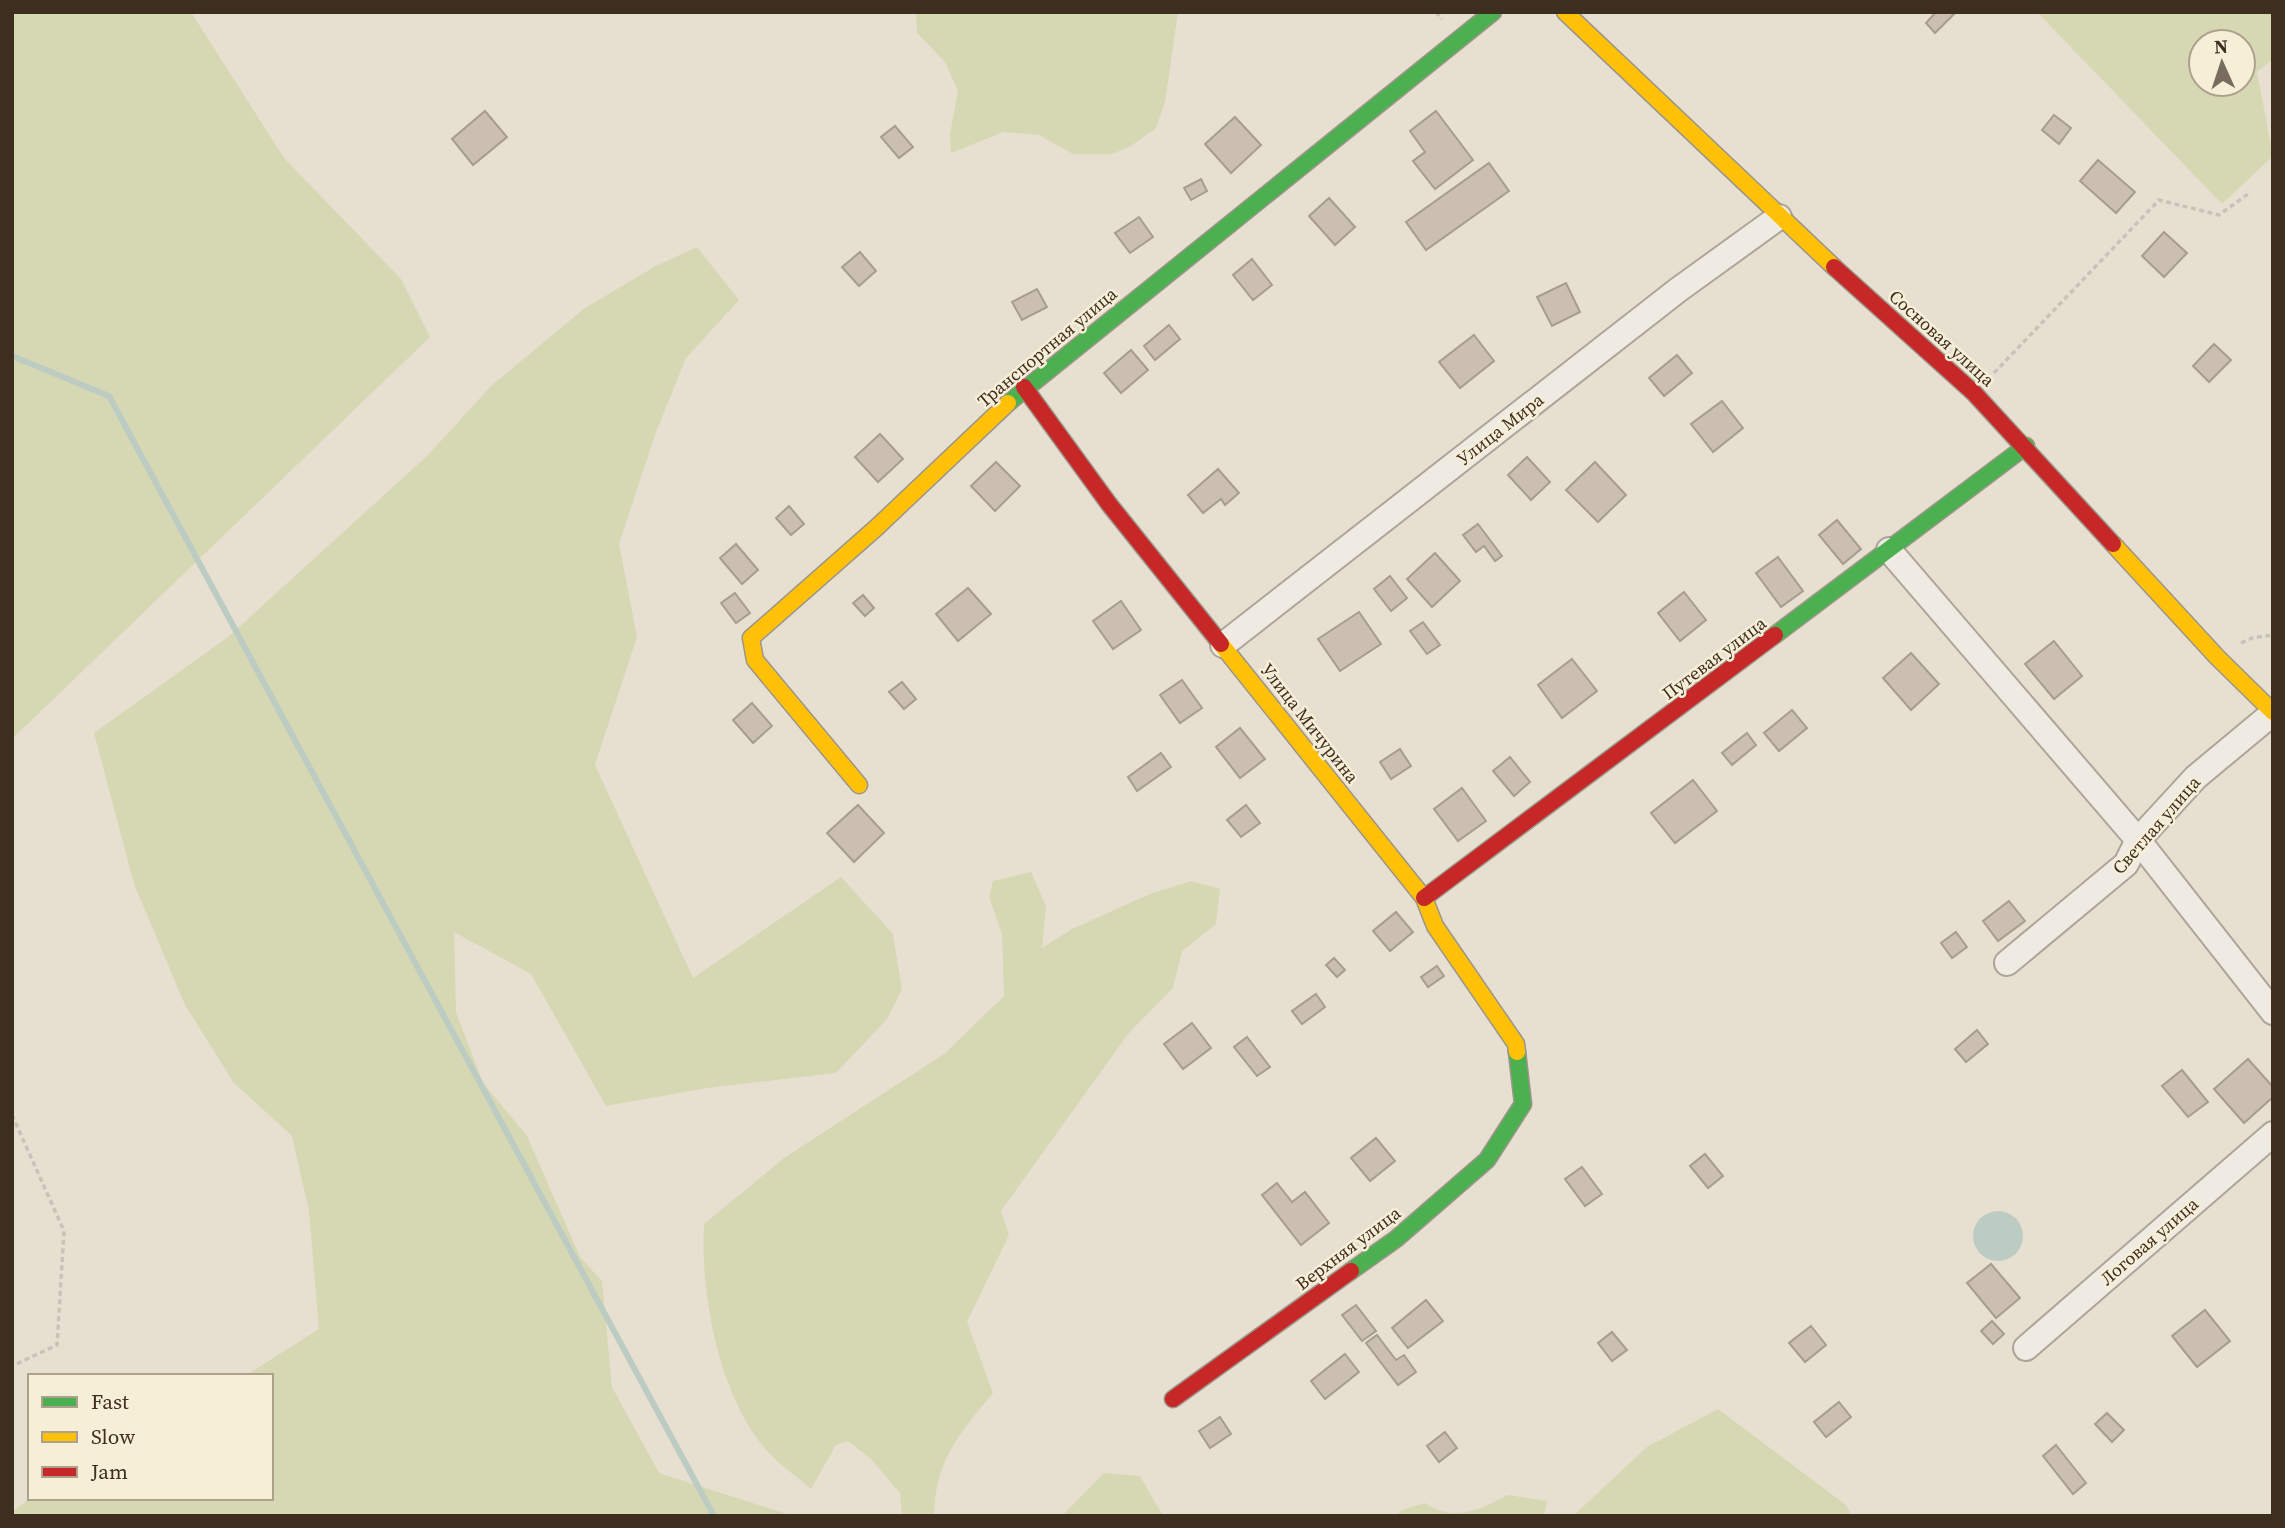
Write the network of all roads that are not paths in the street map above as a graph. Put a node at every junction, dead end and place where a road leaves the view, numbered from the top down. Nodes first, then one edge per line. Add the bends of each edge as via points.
1 (1493, 12) edge
2 (1565, 12) edge
3 (1779, 217) junction
4 (1024, 387) junction
5 (2026, 446) junction
6 (1889, 550) junction
7 (1223, 645) junction
8 (2273, 713) edge
9 (859, 785) dead end
10 (2138, 839) junction
11 (1424, 898) junction
12 (2007, 963) dead end
13 (2273, 1012) edge
14 (1523, 1104) joint
15 (2273, 1134) edge
16 (2026, 1348) dead end
17 (1173, 1399) dead end

1 - 4 street, Транспортная улица
2 - 3 street, Сосновая улица
3 - 5 street, Сосновая улица via 1975,393
3 - 7 street, Улица Мира via 1678,290
4 - 7 street, Улица Мичурина via 1109,504
4 - 9 street, Транспортная улица via 876,528 751,638 755,660
5 - 6 street, Путевая улица
5 - 8 street, Сосновая улица
6 - 10 street
6 - 11 street, Путевая улица
7 - 11 street, Улица Мичурина
8 - 10 street, Светлая улица via 2196,777
10 - 12 street, Светлая улица via 2126,864
10 - 13 street
11 - 14 street, Улица Мичурина via 1435,926 1516,1044
14 - 17 street, Верхняя улица via 1487,1160 1396,1239
15 - 16 street, Логовая улица

